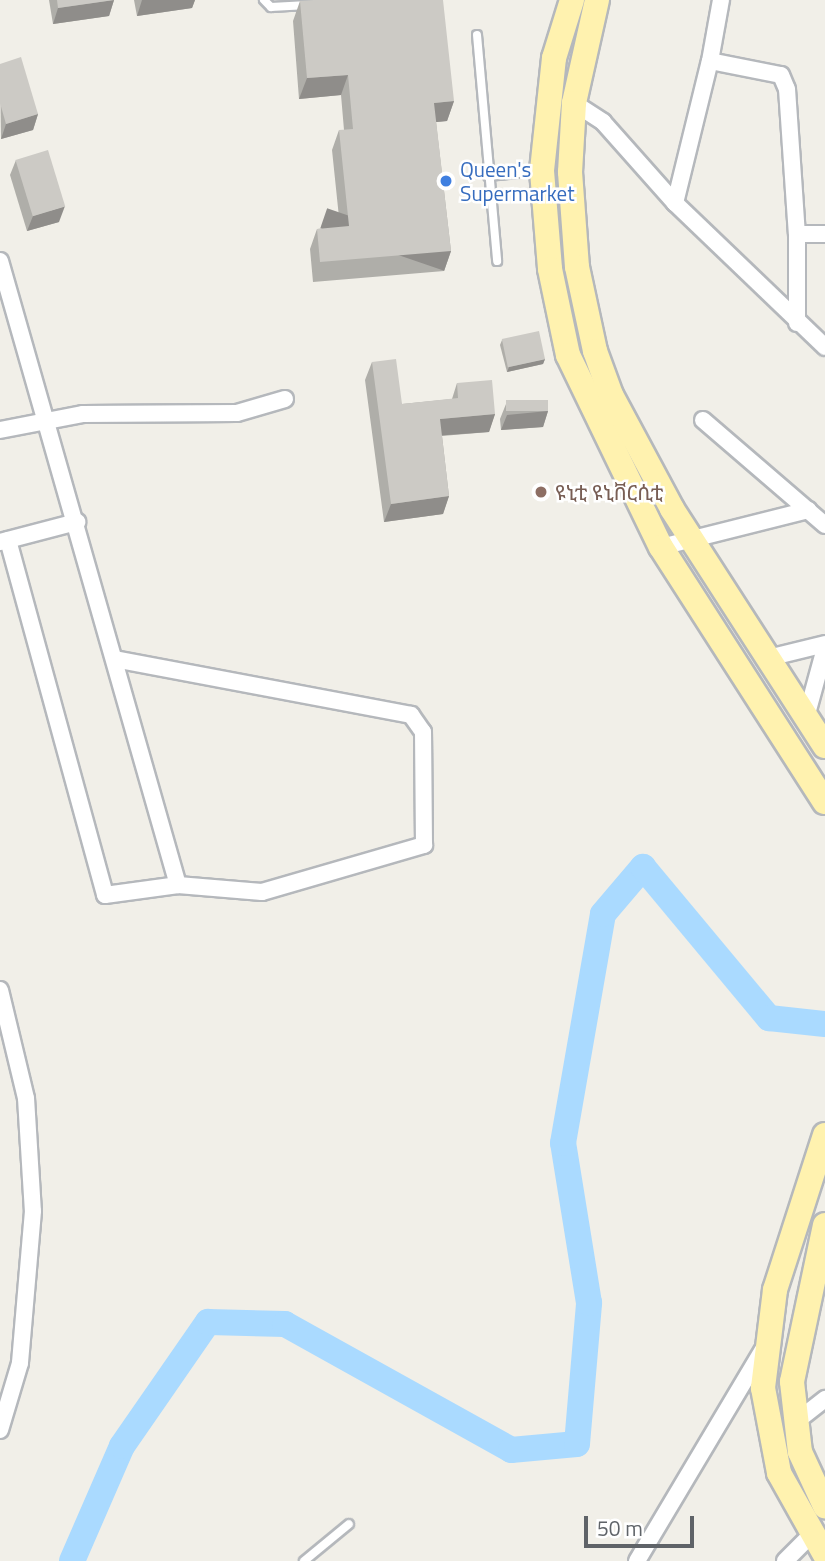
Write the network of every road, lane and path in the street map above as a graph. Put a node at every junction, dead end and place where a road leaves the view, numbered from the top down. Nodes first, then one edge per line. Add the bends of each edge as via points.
1 (264, 0) edge
2 (572, 0) edge
3 (597, 0) edge
4 (722, 0) edge
5 (326, 4) edge
6 (477, 34) dead end
7 (710, 61) junction
8 (574, 103) junction
9 (542, 171) junction
10 (488, 176) junction
11 (676, 203) junction
12 (825, 233) edge
13 (797, 234) junction
14 (0, 261) edge
15 (497, 261) dead end
16 (797, 323) junction
17 (825, 347) edge
18 (285, 399) dead end
19 (47, 419) junction
20 (702, 419) dead end
21 (0, 430) edge
22 (808, 510) junction
23 (77, 522) junction
24 (825, 526) edge
25 (4, 541) edge
26 (692, 542) junction
27 (661, 547) junction
28 (825, 646) edge
29 (768, 658) junction
30 (116, 659) junction
31 (807, 714) junction
32 (825, 746) edge
33 (825, 802) edge
34 (178, 885) junction
35 (0, 990) edge
36 (18, 1059) junction
37 (0, 1061) edge
38 (825, 1135) edge
39 (825, 1225) edge
40 (763, 1349) junction
41 (793, 1382) junction
42 (763, 1388) junction
43 (825, 1399) edge
44 (793, 1424) junction
45 (0, 1430) edge
46 (825, 1506) edge
47 (349, 1524) dead end
48 (817, 1546) edge
49 (304, 1561) edge
50 (637, 1561) edge
51 (785, 1561) edge

1 - 5 lane via 271,7
2 - 9 main road via 554,58
3 - 8 main road
4 - 7 street
6 - 10 lane
7 - 11 street
7 - 13 street via 781,75 788,89
8 - 11 street via 603,122
8 - 26 main road via 571,224 583,310 611,395
9 - 10 lane
9 - 27 main road via 550,269 568,355 593,418
10 - 15 lane
11 - 16 street
12 - 13 street
13 - 16 street
14 - 19 street
16 - 17 street
18 - 19 street via 237,413
19 - 21 street
19 - 23 street
20 - 22 street
22 - 24 street
22 - 26 street
23 - 25 street
23 - 30 street
25 - 34 street via 99,885 115,899
26 - 27 street
26 - 29 main road
27 - 33 main road
28 - 29 street
28 - 31 street
29 - 31 main road
30 - 34 street
30 - 34 street via 411,715 423,732 426,833 415,850 262,892
31 - 32 main road
35 - 36 street
36 - 37 street
36 - 45 street via 31,1138 32,1223 20,1363
38 - 40 main road via 775,1290
39 - 41 main road
40 - 42 main road
40 - 50 street
41 - 42 main road
41 - 44 main road
42 - 48 main road via 779,1473
43 - 44 street
44 - 46 main road
47 - 49 lane
48 - 51 street

